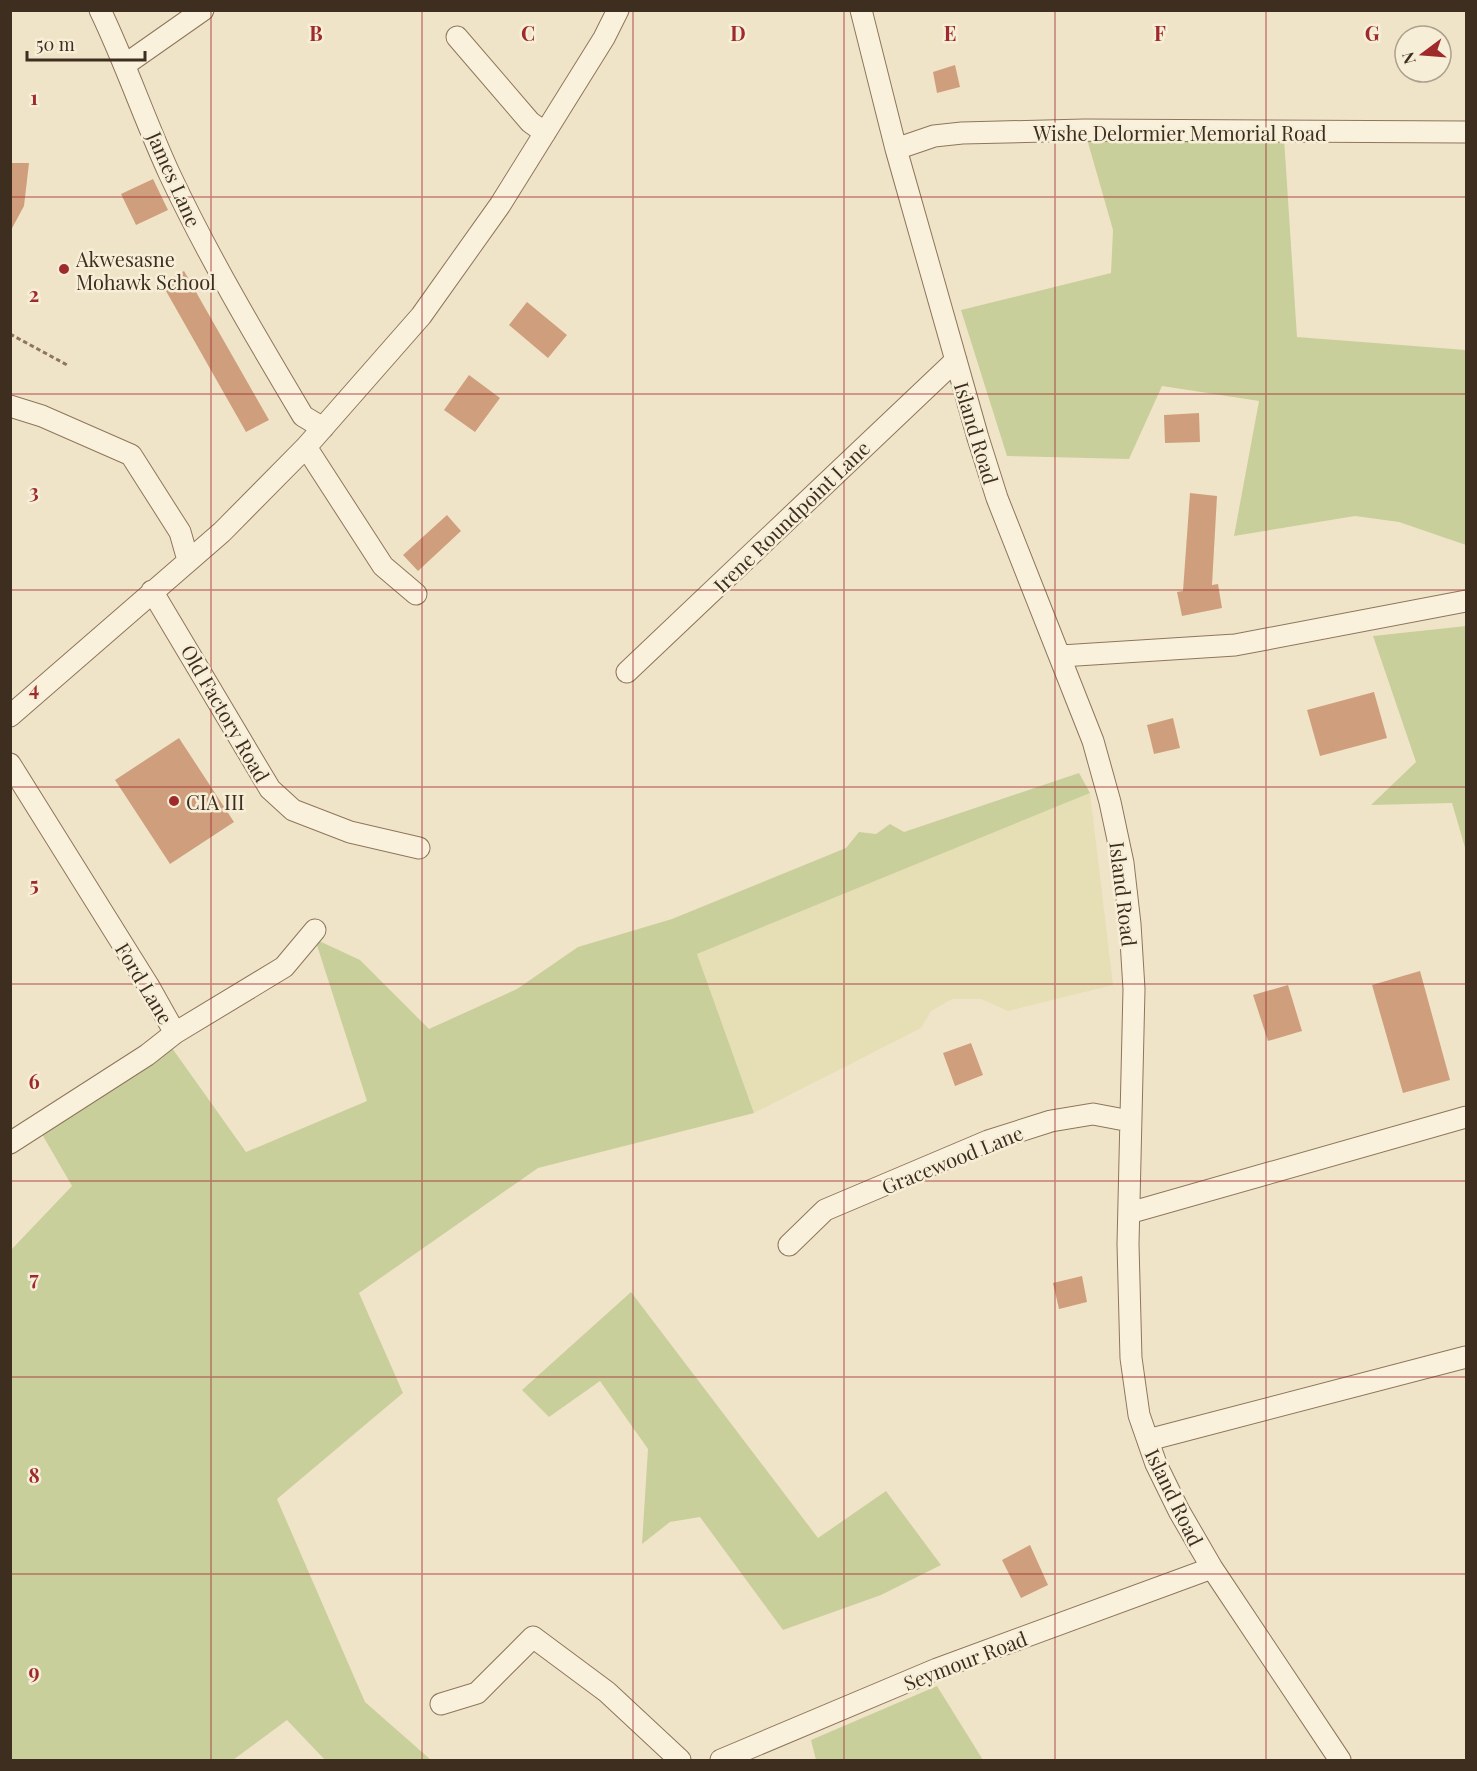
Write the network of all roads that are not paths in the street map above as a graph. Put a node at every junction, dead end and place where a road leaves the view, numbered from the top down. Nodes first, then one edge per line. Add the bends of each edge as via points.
1 (100, 10) edge
2 (203, 10) edge
3 (618, 10) edge
4 (861, 10) edge
5 (457, 38) dead end
6 (126, 64) junction
7 (1467, 132) edge
8 (545, 133) junction
9 (896, 149) junction
10 (956, 360) junction
11 (10, 406) edge
12 (323, 428) junction
13 (306, 447) junction
14 (188, 560) junction
15 (152, 591) junction
16 (416, 594) dead end
17 (1467, 601) edge
18 (1061, 656) junction
19 (627, 672) dead end
20 (10, 716) edge
21 (10, 764) edge
22 (419, 848) dead end
23 (315, 930) dead end
24 (175, 1033) junction
25 (1467, 1117) edge
26 (1130, 1121) junction
27 (10, 1143) edge
28 (1129, 1213) junction
29 (789, 1245) dead end
30 (1467, 1357) edge
31 (1148, 1440) junction
32 (1212, 1569) junction
33 (441, 1704) dead end
34 (680, 1761) edge
35 (721, 1761) edge
36 (1341, 1761) edge

1 - 6 street, James Lane
2 - 6 street
3 - 8 street
4 - 9 street, Island Road
5 - 8 street via 530,122
6 - 12 street, James Lane via 169,172 225,284 303,416
7 - 9 street, Wishe Delormier Memorial Road via 1040,130 934,136
8 - 12 street via 500,205 421,316
9 - 10 street, Island Road
10 - 18 street, Island Road via 997,498
10 - 19 street, Irene Roundpoint Lane
11 - 14 street via 131,455 180,531
12 - 13 street
13 - 14 street via 222,532
13 - 16 street via 383,566
14 - 15 street
15 - 20 street
15 - 22 street, Old Factory Road via 270,789 293,810 350,832
17 - 18 street via 1235,645
18 - 26 street, Island Road via 1093,741 1123,863 1134,989
21 - 24 street, Ford Lane
23 - 24 street via 284,967
24 - 27 street, Ford Lane
25 - 28 street
26 - 28 street, Island Road
26 - 29 street, Gracewood Lane via 1093,1114 1051,1121 988,1141 825,1210
28 - 31 street, Island Road via 1131,1358 1139,1415
30 - 31 street
31 - 32 street, Island Road via 1179,1511
32 - 35 street, Seymour Road via 937,1669
32 - 36 street, Island Road
33 - 34 street via 477,1694 533,1637 607,1692

